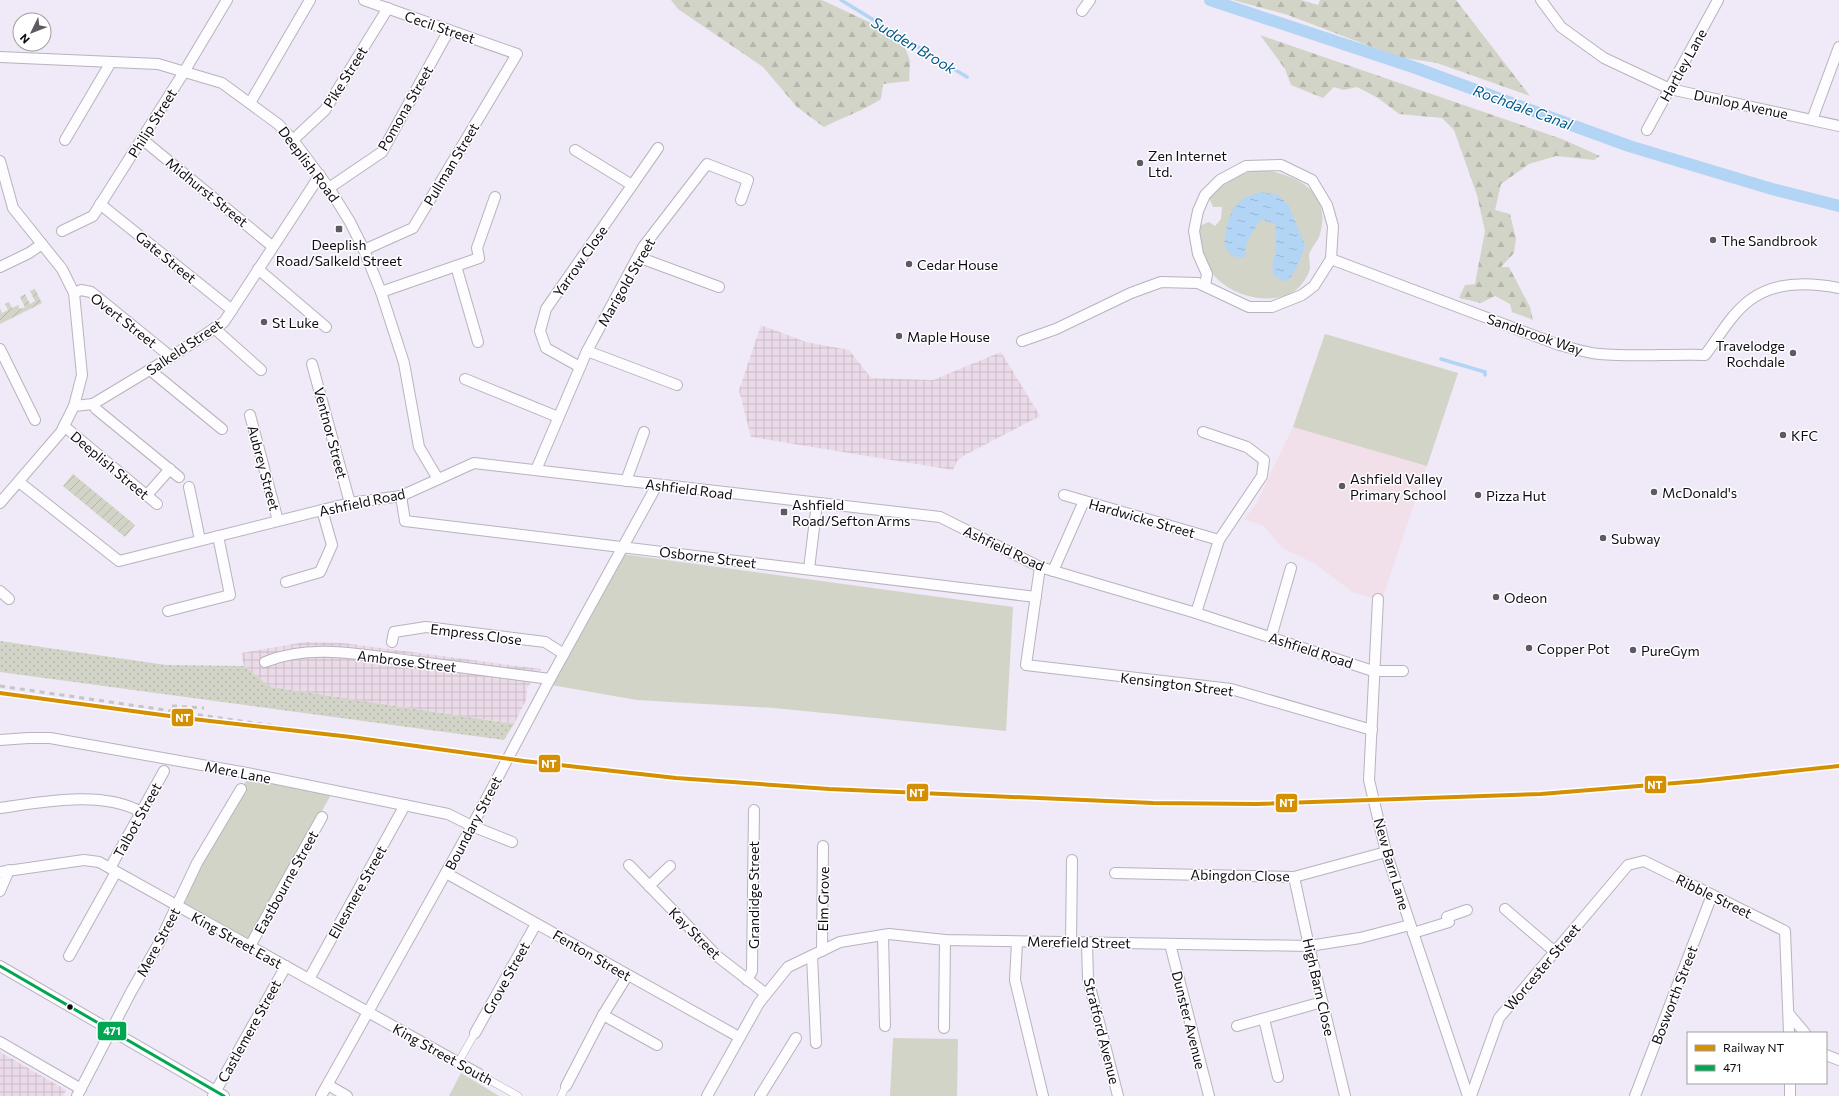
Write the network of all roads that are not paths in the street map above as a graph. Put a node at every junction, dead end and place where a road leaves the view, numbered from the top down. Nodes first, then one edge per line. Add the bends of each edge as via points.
1 (227, 0) edge
2 (310, 0) edge
3 (364, 0) edge
4 (1090, 0) edge
5 (1541, 0) edge
6 (1718, 0) edge
7 (388, 8) junction
8 (1082, 11) dead end
9 (449, 30) junction
10 (1839, 47) edge
11 (517, 54) joint
12 (0, 57) edge
13 (111, 62) junction
14 (184, 72) junction
15 (1670, 89) junction
16 (250, 103) junction
17 (1812, 120) junction
18 (1839, 126) edge
19 (1647, 130) dead end
20 (142, 139) junction
21 (65, 140) dead end
22 (293, 140) junction
23 (658, 148) dead end
24 (575, 150) dead end
25 (0, 161) edge
26 (320, 175) junction
27 (632, 185) junction
28 (329, 188) junction
29 (495, 197) dead end
30 (741, 200) dead end
31 (100, 204) junction
32 (62, 231) dead end
33 (42, 244) junction
34 (272, 246) junction
35 (364, 250) junction
36 (638, 257) junction
37 (1331, 259) junction
38 (456, 266) junction
39 (0, 267) edge
40 (258, 269) junction
41 (1205, 286) junction
42 (719, 287) dead end
43 (1839, 288) edge
44 (381, 292) junction
45 (74, 293) junction
46 (232, 310) junction
47 (214, 328) junction
48 (326, 328) dead end
49 (1022, 341) dead end
50 (478, 342) dead end
51 (0, 349) edge
52 (587, 351) junction
53 (171, 357) junction
54 (312, 364) dead end
55 (580, 367) junction
56 (150, 370) junction
57 (261, 370) dead end
58 (465, 379) dead end
59 (677, 385) dead end
60 (93, 404) junction
61 (74, 406) junction
62 (250, 415) dead end
63 (558, 417) junction
64 (35, 420) dead end
65 (64, 426) junction
66 (222, 429) dead end
67 (644, 432) dead end
68 (1203, 432) dead end
69 (170, 469) junction
70 (536, 470) junction
71 (179, 477) dead end
72 (438, 479) junction
73 (19, 482) junction
74 (626, 482) junction
75 (657, 485) junction
76 (189, 487) dead end
77 (147, 495) junction
78 (1064, 495) dead end
79 (401, 496) junction
80 (1084, 501) junction
81 (350, 502) junction
82 (0, 503) edge
83 (817, 503) junction
84 (157, 504) dead end
85 (322, 510) junction
86 (278, 521) junction
87 (218, 536) junction
88 (200, 540) junction
89 (1219, 540) junction
90 (623, 547) junction
91 (1040, 567) junction
92 (1291, 568) dead end
93 (809, 569) junction
94 (1053, 570) junction
95 (286, 582) dead end
96 (0, 591) edge
97 (1036, 597) junction
98 (9, 599) dead end
99 (1378, 599) dead end
100 (168, 611) dead end
101 (1196, 613) junction
102 (1271, 637) junction
103 (392, 642) dead end
104 (564, 654) junction
105 (265, 662) dead end
106 (1373, 671) junction
107 (1403, 671) dead end
108 (550, 679) junction
109 (1372, 730) junction
110 (0, 740) edge
111 (164, 771) dead end
112 (241, 789) dead end
113 (405, 805) junction
114 (0, 808) edge
115 (754, 810) dead end
116 (141, 812) junction
117 (322, 817) dead end
118 (472, 826) junction
119 (512, 842) dead end
120 (824, 846) dead end
121 (1386, 852) junction
122 (1072, 860) dead end
123 (1644, 861) joint
124 (629, 865) dead end
125 (670, 866) dead end
126 (113, 870) junction
127 (5, 871) edge
128 (1114, 873) dead end
129 (446, 874) junction
130 (1294, 877) junction
131 (649, 886) junction
132 (0, 892) edge
133 (1712, 895) junction
134 (176, 906) junction
135 (1505, 909) dead end
136 (1467, 910) dead end
137 (536, 924) junction
138 (1411, 929) junction
139 (883, 935) junction
140 (945, 940) junction
141 (1017, 942) junction
142 (1071, 942) junction
143 (1087, 942) junction
144 (1170, 944) junction
145 (250, 946) junction
146 (1309, 946) junction
147 (822, 951) junction
148 (1555, 952) junction
149 (69, 956) dead end
150 (812, 956) junction
151 (0, 966) edge
152 (286, 966) junction
153 (627, 976) junction
154 (309, 979) junction
155 (748, 980) junction
156 (766, 994) junction
157 (1322, 1002) junction
158 (368, 1012) junction
159 (1789, 1014) junction
160 (603, 1015) junction
161 (1264, 1019) junction
162 (885, 1026) dead end
163 (1237, 1026) dead end
164 (944, 1028) dead end
165 (111, 1031) junction
166 (1789, 1032) edge
167 (1804, 1032) edge
168 (475, 1033) joint
169 (740, 1037) junction
170 (796, 1038) dead end
171 (0, 1042) edge
172 (816, 1043) dead end
173 (657, 1045) dead end
174 (1827, 1055) edge
175 (1839, 1060) edge
176 (458, 1063) junction
177 (479, 1074) joint
178 (1278, 1077) dead end
179 (1790, 1084) edge
180 (328, 1085) junction
181 (566, 1086) joint
182 (79, 1093) edge
183 (218, 1094) edge
184 (321, 1096) edge
185 (347, 1096) edge
186 (518, 1096) edge
187 (561, 1096) edge
188 (707, 1096) edge
189 (760, 1096) edge
190 (1043, 1096) edge
191 (1118, 1096) edge
192 (1209, 1096) edge
193 (1345, 1096) edge
194 (1469, 1096) edge
195 (1635, 1096) edge
196 (1790, 1096) edge

1 - 14 street, Philip Street
2 - 16 street
3 - 7 street, Cecil Street
4 - 8 street
5 - 15 street, Dunlop Avenue via 1561,27 1604,58
6 - 15 street, Hartley Lane
7 - 9 street, Cecil Street
7 - 22 street, Pike Street via 325,110
9 - 11 street, Cecil Street
9 - 28 street, Pomona Street via 382,152
10 - 17 street
11 - 35 street, Pullman Street via 413,228
12 - 13 street, Deeplish Road
13 - 14 street, Deeplish Road via 158,64
13 - 21 street
14 - 16 street, Deeplish Road via 222,83
14 - 20 street, Philip Street
15 - 17 street, Dunlop Avenue
15 - 19 street, Hartley Lane
16 - 22 street, Deeplish Road via 278,124
17 - 18 street, Dunlop Avenue
20 - 31 street, Philip Street
20 - 34 street, Midhurst Street
22 - 26 street, Deeplish Road
23 - 27 street, Yarrow Close
24 - 27 street
25 - 33 street via 13,208
26 - 28 street, Deeplish Road
26 - 34 street, Salkeld Street
27 - 55 street, Yarrow Close via 546,309 540,331 546,348
28 - 35 street, Deeplish Road
29 - 38 street via 477,248 479,258
30 - 36 street, Marigold Street via 748,180 707,164
31 - 32 street, Philip Street via 93,216
31 - 46 street, Gate Street
33 - 39 street
33 - 45 street via 62,269
34 - 40 street, Salkeld Street
35 - 44 street, Deeplish Road
36 - 42 street
36 - 52 street, Marigold Street
37 - 41 street via 1314,286 1302,295 1272,307 1249,307
37 - 41 street via 1333,226 1327,205 1312,180 1281,165 1246,166 1220,180 1205,196 1198,211 1194,231 1198,254 1207,274
37 - 43 street, Sandbrook Way via 1559,345 1597,354 1631,356 1705,355 1735,315 1750,300 1768,290 1808,283
38 - 44 street
38 - 50 street
40 - 46 street, Salkeld Street
40 - 48 street
41 - 49 street via 1198,282 1161,282 1130,293 1056,329
44 - 72 street, Deeplish Road via 404,363 419,447
45 - 53 street, Overt Street via 81,290 91,292
45 - 61 street via 82,375
46 - 47 street, Salkeld Street via 224,322
47 - 53 street, Salkeld Street
47 - 57 street
51 - 64 street
52 - 55 street, Marigold Street
52 - 59 street
53 - 56 street, Salkeld Street
54 - 81 street, Ventnor Street
55 - 63 street, Marigold Street
56 - 60 street, Salkeld Street
56 - 66 street
58 - 63 street
60 - 61 street, Salkeld Street
60 - 69 street
61 - 65 street
62 - 86 street, Aubrey Street
63 - 70 street, Marigold Street
65 - 73 street
65 - 77 street, Deeplish Street
67 - 74 street
68 - 89 street via 1247,447 1264,460 1262,476
69 - 71 street
69 - 77 street
70 - 72 street, Ashfield Road via 474,463
70 - 74 street, Ashfield Road
72 - 79 street, Ashfield Road
73 - 82 street
73 - 88 street, Ashfield Road via 118,561
74 - 75 street, Ashfield Road
75 - 83 street, Ashfield Road
75 - 90 street, Boundary Street
76 - 88 street
77 - 84 street, Deeplish Street
78 - 80 street, Hardwicke Street
79 - 81 street, Ashfield Road
79 - 90 street, Osborne Street via 404,521
80 - 89 street, Hardwicke Street
80 - 94 street
81 - 85 street, Ashfield Road
83 - 91 street, Ashfield Road via 940,517
83 - 93 street
85 - 86 street, Ashfield Road
85 - 95 street via 332,545 320,572
86 - 87 street, Ashfield Road
87 - 88 street, Ashfield Road
87 - 100 street via 230,595
89 - 101 street
90 - 93 street, Osborne Street
90 - 104 street, Boundary Street
91 - 94 street, Ashfield Road
91 - 97 street
92 - 102 street
93 - 97 street, Osborne Street
94 - 101 street, Ashfield Road
96 - 98 street
97 - 109 street, Kensington Street via 1026,665 1231,689
99 - 106 street, New Barn Lane
101 - 102 street, Ashfield Road
102 - 106 street, Ashfield Road
103 - 104 street, Empress Close via 394,632 426,627 545,642
104 - 108 street, Boundary Street
105 - 108 street, Ambrose Street via 295,652 345,653
106 - 107 street, Ashfield Road
106 - 109 street, New Barn Lane
108 - 118 street, Boundary Street
109 - 121 street, New Barn Lane via 1369,780
110 - 113 street, Mere Lane via 50,738 247,773
111 - 116 street, Talbot Street
112 - 134 street, Mere Street via 197,864
113 - 118 street, Mere Lane via 448,814
113 - 154 street, Ellesmere Street
114 - 116 street via 52,801 88,800 128,805
115 - 155 street, Grandidge Street via 752,971
116 - 126 street, Talbot Street
117 - 145 street, Eastbourne Street
118 - 119 street, Mere Lane
118 - 129 street, Boundary Street
120 - 147 street, Elm Grove
121 - 130 street, Abingdon Close
121 - 138 street, New Barn Lane
122 - 142 street
123 - 133 street, Ribble Street
123 - 148 street, Worcester Street via 1628,866
124 - 131 street, Kay Street
125 - 131 street
126 - 127 street, King Street East via 99,862 84,860
126 - 134 street, King Street East
126 - 149 street, Talbot Street
127 - 132 street
128 - 130 street, Abingdon Close
129 - 137 street, Fenton Street
129 - 158 street, Boundary Street
130 - 146 street, High Barn Close
131 - 155 street, Kay Street via 717,956
133 - 159 street, Ribble Street via 1784,931
133 - 195 street, Bosworth Street
134 - 145 street, King Street East
134 - 165 street, Mere Street
135 - 148 street
136 - 138 street, Merefield Street via 1447,917 1449,922
137 - 153 street, Fenton Street
137 - 168 street, Grove Street
138 - 146 street, Merefield Street
138 - 194 street, New Barn Lane
139 - 140 street, Merefield Street
139 - 147 street, Merefield Street via 840,942
139 - 162 street
140 - 141 street, Merefield Street
140 - 164 street
141 - 142 street, Merefield Street
141 - 190 street via 1015,980
142 - 143 street, Merefield Street
143 - 144 street, Merefield Street
143 - 191 street, Stratford Avenue via 1088,979
144 - 146 street, Merefield Street
144 - 192 street, Dunster Avenue
145 - 152 street, King Street East
146 - 157 street, High Barn Close
147 - 150 street, Merefield Street
148 - 194 street, Worcester Street via 1499,1018
150 - 156 street, Merefield Street via 788,967
150 - 172 street
151 - 165 street
152 - 154 street, King Street East
152 - 183 street, Castlemere Street
153 - 160 street
153 - 169 street, Fenton Street
154 - 158 street, King Street East
155 - 156 street, Kay Street
156 - 169 street, Merefield Street
157 - 161 street
157 - 193 street, High Barn Close
158 - 176 street, King Street South
158 - 180 street, Boundary Street
159 - 166 street
159 - 167 street
160 - 173 street
160 - 181 street
161 - 163 street
161 - 178 street
165 - 182 street, Mere Street
165 - 183 street
168 - 176 street
169 - 188 street, Merefield Street
170 - 189 street
171 - 182 street
174 - 175 street
176 - 177 street, King Street South
177 - 186 street, King Street South
179 - 196 street
180 - 184 street, Boundary Street
180 - 185 street
181 - 187 street

